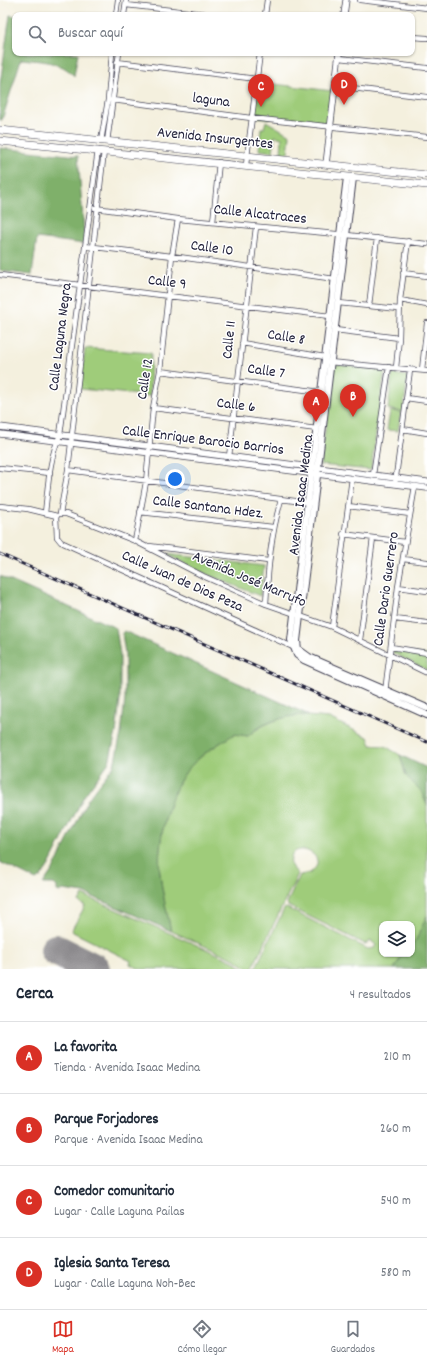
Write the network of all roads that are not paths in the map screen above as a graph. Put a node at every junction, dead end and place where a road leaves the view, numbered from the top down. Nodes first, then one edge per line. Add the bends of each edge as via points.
1 (118, 0) edge
2 (267, 0) edge
3 (346, 0) edge
4 (360, 0) edge
5 (126, 2) edge
6 (427, 8) edge
7 (116, 12) edge
8 (124, 12) edge
9 (194, 12) edge
10 (265, 12) edge
11 (344, 12) edge
12 (415, 37) edge
13 (427, 38) edge
14 (112, 56) edge
15 (118, 56) edge
16 (260, 56) edge
17 (339, 56) edge
18 (117, 62) junction
19 (427, 68) edge
20 (257, 79) junction
21 (335, 86) junction
22 (427, 97) edge
23 (112, 100) junction
24 (251, 118) junction
25 (331, 127) junction
26 (0, 130) edge
27 (52, 136) junction
28 (427, 137) edge
29 (0, 141) edge
30 (104, 141) junction
31 (50, 146) junction
32 (101, 151) junction
33 (247, 155) junction
34 (219, 162) junction
35 (326, 164) junction
36 (246, 165) junction
37 (405, 172) junction
38 (427, 174) edge
39 (350, 177) junction
40 (405, 183) junction
41 (427, 185) edge
42 (90, 207) junction
43 (97, 208) junction
44 (178, 219) junction
45 (214, 222) junction
46 (256, 227) junction
47 (343, 235) junction
48 (377, 238) junction
49 (408, 242) junction
50 (427, 244) edge
51 (85, 246) junction
52 (93, 248) junction
53 (172, 256) junction
54 (252, 267) junction
55 (403, 273) junction
56 (0, 275) edge
57 (427, 276) edge
58 (335, 279) junction
59 (80, 284) junction
60 (88, 285) junction
61 (169, 296) junction
62 (400, 300) junction
63 (338, 303) junction
64 (427, 305) edge
65 (246, 306) junction
66 (369, 306) junction
67 (399, 309) junction
68 (330, 316) junction
69 (427, 323) edge
70 (335, 330) junction
71 (399, 338) junction
72 (242, 343) junction
73 (72, 348) junction
74 (81, 349) junction
75 (327, 360) junction
76 (389, 367) junction
77 (396, 368) junction
78 (410, 370) junction
79 (160, 371) junction
80 (424, 371) edge
81 (238, 380) junction
82 (321, 392) junction
83 (406, 398) junction
84 (427, 401) edge
85 (153, 408) junction
86 (234, 417) junction
87 (0, 427) edge
88 (317, 429) junction
89 (403, 429) junction
90 (427, 433) edge
91 (0, 434) edge
92 (60, 435) junction
93 (71, 436) junction
94 (57, 441) junction
95 (70, 443) junction
96 (150, 446) junction
97 (149, 453) junction
98 (229, 457) junction
99 (0, 468) edge
100 (68, 470) junction
101 (315, 471) junction
102 (50, 473) junction
103 (373, 475) junction
104 (352, 478) junction
105 (395, 481) junction
106 (146, 482) junction
107 (427, 482) edge
108 (415, 486) junction
109 (281, 500) junction
110 (311, 503) junction
111 (0, 506) edge
112 (348, 506) junction
113 (140, 512) junction
114 (45, 513) junction
115 (410, 514) junction
116 (58, 515) junction
117 (273, 528) junction
118 (343, 534) junction
119 (373, 538) junction
120 (135, 541) junction
121 (61, 542) joint
122 (405, 542) junction
123 (144, 546) junction
124 (403, 558) junction
125 (268, 561) junction
126 (427, 562) edge
127 (398, 587) junction
128 (427, 590) edge
129 (266, 604) junction
130 (297, 614) junction
131 (394, 620) junction
132 (427, 623) edge
133 (332, 628) junction
134 (360, 640) junction
135 (391, 647) junction
136 (296, 648) junction
137 (427, 653) edge
138 (390, 655) junction
139 (427, 673) edge
140 (385, 693) junction
141 (427, 708) edge
142 (427, 715) edge

1 - 7 street
2 - 10 street
3 - 11 street
4 - 6 street
5 - 8 street
5 - 9 street
12 - 13 street
14 - 30 street
15 - 18 street
16 - 20 street
17 - 19 street
17 - 21 street
18 - 20 street
18 - 23 street
20 - 24 street
21 - 22 street
21 - 25 street
23 - 24 street, laguna
23 - 30 street
24 - 25 street, laguna
24 - 33 street
25 - 28 street, laguna
25 - 35 street
26 - 27 main road, Avenida Insurgentes
27 - 30 main road, Avenida Insurgentes
27 - 31 main road
29 - 31 main road, Avenida Insurgentes
30 - 33 main road, Avenida Insurgentes
31 - 32 main road, Avenida Insurgentes
32 - 34 main road, Avenida Insurgentes
32 - 42 street, Calle Laguna Negra
32 - 43 street, Calle Laguna Negra
33 - 35 main road, Avenida Insurgentes
33 - 36 street
34 - 36 main road, Avenida Insurgentes
34 - 45 street
35 - 37 main road, Avenida Insurgentes
36 - 39 main road, Avenida Insurgentes
37 - 38 main road, Avenida Insurgentes
37 - 40 main road
39 - 40 main road, Avenida Insurgentes
39 - 47 main road, Avenida Isaac Medina
40 - 41 main road, Avenida Insurgentes
42 - 43 street, Calle Alcatraces
42 - 51 street, Calle Laguna Negra
43 - 44 street, Calle Alcatraces
43 - 52 street, Calle Laguna Negra
44 - 45 street, Calle Alcatraces
44 - 53 street, Calle 12
45 - 46 street, Calle Alcatraces
46 - 47 street, Calle Alcatraces
46 - 54 street, Calle 11
47 - 48 street, Calle Alcatraces
47 - 58 main road, Avenida Isaac Medina
47 - 63 main road, Avenida Isaac Medina
48 - 49 street, Calle Alcatraces
48 - 66 street
49 - 50 street, Calle Alcatraces
49 - 55 street
51 - 52 street, Calle 10
51 - 59 street, Calle Laguna Negra
52 - 53 street, Calle 10
52 - 60 street, Calle Laguna Negra
53 - 54 street, Calle 10
53 - 61 street, Calle 12
54 - 58 street, Calle 10
54 - 65 street, Calle 11
55 - 57 street
55 - 62 street
56 - 59 street, Calle 9
58 - 68 main road, Avenida Isaac Medina
59 - 60 street, Calle 9
59 - 73 street, Calle Laguna Negra
60 - 61 street, Calle 9
60 - 74 street, Calle Laguna Negra
61 - 65 street, Calle 9
61 - 79 street, Calle 12
62 - 64 street
62 - 67 street
63 - 66 street
63 - 70 main road, Avenida Isaac Medina
65 - 68 street, Calle 9
65 - 72 street, Calle 11
66 - 67 street
67 - 71 street
68 - 75 main road, Avenida Isaac Medina
69 - 80 street
70 - 71 street
70 - 75 main road, Avenida Isaac Medina
71 - 77 street
72 - 75 street, Calle 8
72 - 81 street, Calle 11
73 - 74 street
73 - 92 street, Calle Laguna Negra
74 - 93 street, Calle Laguna Negra
75 - 76 street, Calle 8
75 - 82 main road, Avenida Isaac Medina
75 - 101 main road, Avenida Isaac Medina
76 - 77 street, Calle 8
76 - 103 street
77 - 78 street, Calle 8
78 - 80 street, Calle 8
78 - 83 street
79 - 81 street, Calle 7
79 - 85 street, Calle 12
81 - 82 street, Calle 7
81 - 86 street, Calle 11
82 - 88 main road, Avenida Isaac Medina
83 - 84 street
83 - 89 street
85 - 86 street, Calle 6
85 - 96 street, Calle 12
86 - 88 street, Calle 6
86 - 98 street, Calle 11
87 - 92 street, Calle Enrique Barocio Barrios
88 - 101 main road, Avenida Isaac Medina
89 - 90 street
89 - 105 street
91 - 94 street, Calle Enrique Barocio Barrios
92 - 93 street, Calle Enrique Barocio Barrios
92 - 94 street, Calle Laguna Negra
93 - 95 street, Calle Laguna Negra
93 - 96 street, Calle Enrique Barocio Barrios
94 - 95 street, Calle Enrique Barocio Barrios
94 - 102 street, Calle Laguna Negra
95 - 97 street, Calle Enrique Barocio Barrios
95 - 100 street, Calle Laguna Negra
96 - 97 street, Calle 12
96 - 98 street, Calle Enrique Barocio Barrios
97 - 101 street, Calle Enrique Barocio Barrios
97 - 106 street, Calle 12
98 - 101 street, Calle Enrique Barocio Barrios
99 - 102 street
100 - 106 street
100 - 116 street, Calle Laguna Negra
101 - 103 street, Calle Enrique Barocio Barrios
101 - 104 street, Calle Enrique Barocio Barrios
101 - 110 main road, Avenida Isaac Medina
102 - 114 street, Calle Laguna Negra
103 - 105 street, Calle Enrique Barocio Barrios
104 - 105 street, Calle Enrique Barocio Barrios
104 - 112 street
105 - 107 street, Calle Enrique Barocio Barrios
105 - 108 street, Calle Enrique Barocio Barrios
106 - 109 street
106 - 113 street, Calle 12
107 - 108 street, Calle Enrique Barocio Barrios
108 - 115 street, Calle Dario Guerrero
109 - 110 street
109 - 117 street
110 - 130 main road, Avenida Isaac Medina
111 - 114 street
112 - 115 street
112 - 118 street
113 - 117 street, Calle Santana Hdez.
113 - 120 street, Calle 12
114 - 116 street
115 - 122 street, Calle Dario Guerrero
116 - 120 street, Avenida José Marrufo via 66,514
116 - 121 street, Calle Laguna Negra via 57,537
117 - 125 street
118 - 119 street
118 - 133 street
119 - 122 street
119 - 134 street
120 - 123 street, Avenida José Marrufo
121 - 136 street, Calle Juan de Dios Peza
122 - 124 street, Calle Dario Guerrero
123 - 125 street
123 - 129 street, Avenida José Marrufo
124 - 126 street
124 - 127 street, Calle Dario Guerrero
125 - 129 street
127 - 128 street
127 - 131 street, Calle Dario Guerrero
129 - 130 street, Avenida José Marrufo
130 - 133 street, Avenida José Marrufo
130 - 136 main road, Avenida Isaac Medina via 291,640
131 - 132 street
131 - 135 street, Calle Dario Guerrero
133 - 134 street, Avenida José Marrufo
134 - 138 street, Avenida José Marrufo
135 - 137 street
135 - 138 street, Calle Dario Guerrero
136 - 140 main road, Calle Juan de Dios Peza via 297,655 304,660
138 - 139 street, Avenida José Marrufo
138 - 140 street, Calle Dario Guerrero
140 - 141 main road, Calle Juan de Dios Peza
140 - 142 main road, Calle Juan de Dios Peza

